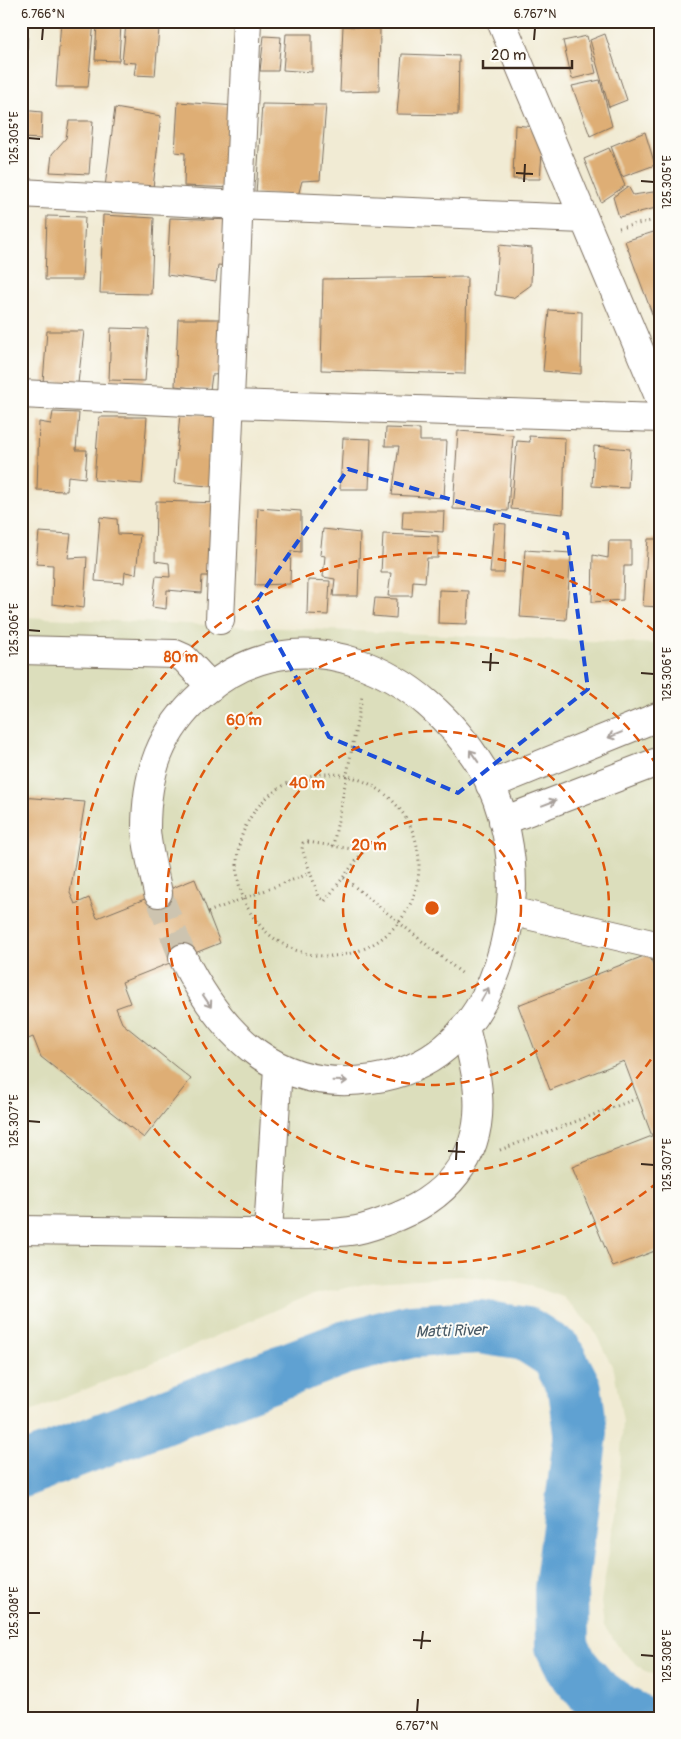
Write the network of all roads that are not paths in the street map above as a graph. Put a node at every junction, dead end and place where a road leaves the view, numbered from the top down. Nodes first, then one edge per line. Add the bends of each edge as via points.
1 (247, 21) edge
2 (501, 21) edge
3 (21, 193) edge
4 (239, 205) junction
5 (586, 223) junction
6 (21, 394) edge
7 (660, 399) edge
8 (230, 404) junction
9 (660, 418) edge
10 (220, 620) dead end
11 (21, 650) edge
12 (210, 687) junction
13 (660, 716) edge
14 (660, 761) edge
15 (490, 785) junction
16 (503, 821) junction
17 (158, 893) tunnel mouth
18 (510, 911) junction
19 (660, 946) edge
20 (183, 958) tunnel mouth
21 (465, 1027) junction
22 (278, 1067) junction
23 (21, 1230) edge
24 (268, 1233) junction

1 - 4 street
2 - 5 street
3 - 4 street
4 - 5 street
4 - 8 street
5 - 7 street
6 - 8 street
8 - 9 street
8 - 10 street
11 - 12 street via 175,654 184,658
15 -> 12 street via 483,769 447,720 392,676 368,666 327,655 294,653 261,660 236,670
12 - 17 street via 178,717 160,746 149,783 146,832
13 -> 15 street
16 -> 14 street
15 - 16 street
16 - 18 street via 512,863
18 - 19 street
21 -> 18 street via 502,959
20 -> 22 street via 215,1013 260,1056
22 -> 21 street via 296,1074 337,1081 381,1078 426,1062
21 - 24 street via 478,1095 474,1140 466,1160 451,1181 433,1198 406,1214 351,1231
22 - 24 street
23 - 24 street

